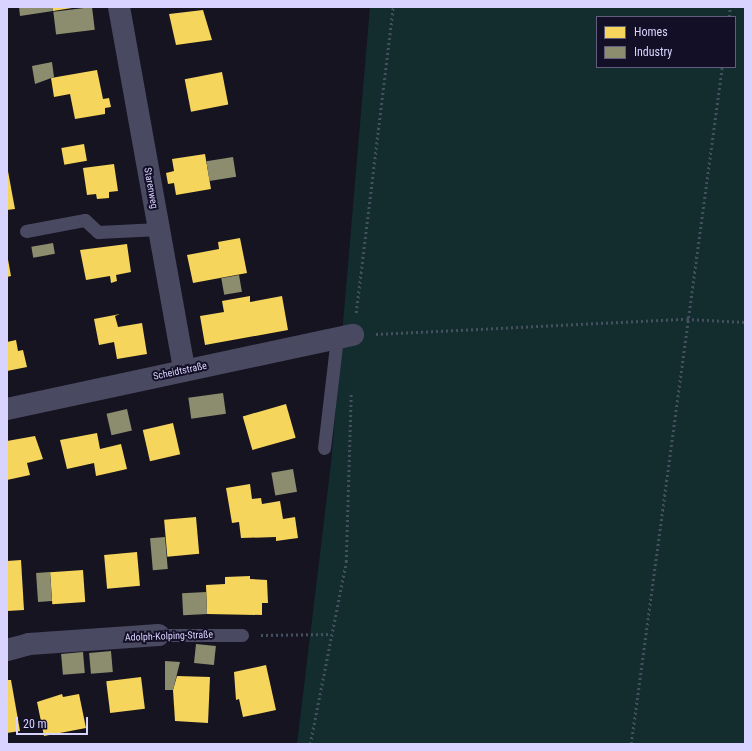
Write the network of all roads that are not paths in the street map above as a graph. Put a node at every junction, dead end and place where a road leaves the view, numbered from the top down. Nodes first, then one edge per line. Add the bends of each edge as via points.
1 (119, 7) edge
2 (159, 229) junction
3 (26, 231) dead end
4 (345, 337) joint
5 (184, 370) junction
6 (7, 409) edge
7 (324, 448) dead end
8 (159, 635) joint
9 (242, 635) road end
10 (7, 650) edge

1 - 2 street, Starenweg
2 - 3 lane via 98,232 85,220
2 - 5 street, Starenweg
4 - 5 street, Scheidtstraße
4 - 7 lane
5 - 6 street, Scheidtstraße
8 - 9 lane, Adolph-Kolping-Straße
8 - 10 street, Adolph-Kolping-Straße via 29,644

